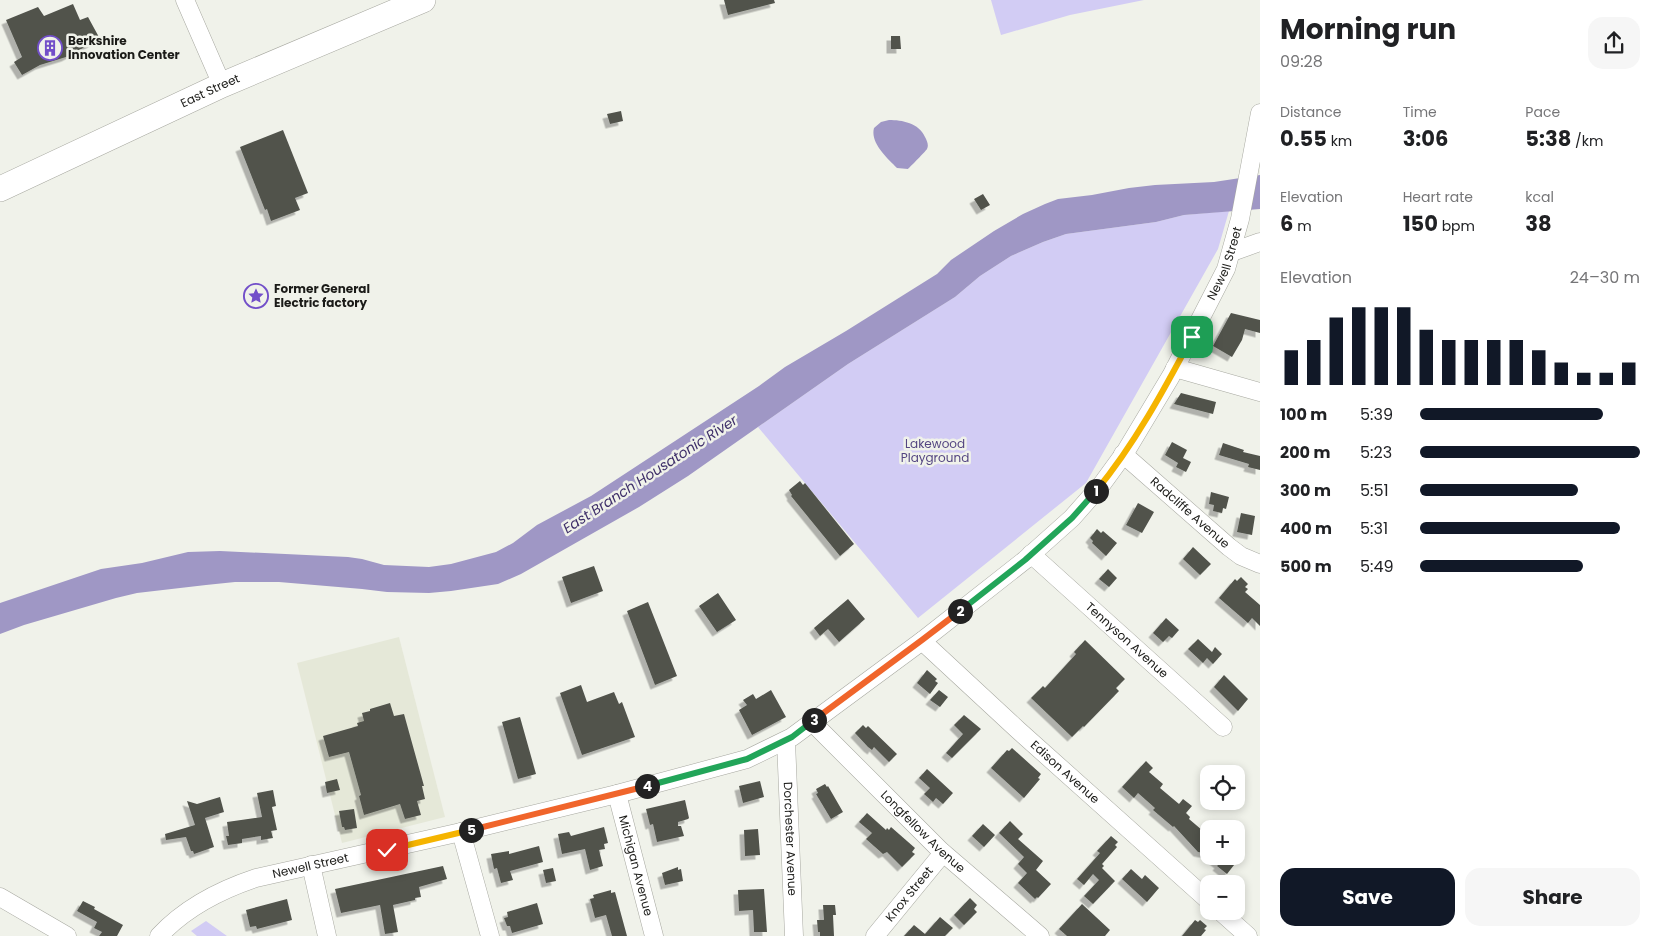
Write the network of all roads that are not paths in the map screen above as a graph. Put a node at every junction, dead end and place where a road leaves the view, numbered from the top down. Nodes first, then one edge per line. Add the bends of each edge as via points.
1 (185, 0) edge
2 (423, 0) edge
3 (222, 85) junction
4 (1260, 114) edge
5 (0, 189) edge
6 (1260, 242) edge
7 (1232, 252) junction
8 (1175, 368) junction
9 (1260, 392) edge
10 (1124, 454) junction
11 (1031, 554) junction
12 (1260, 564) edge
13 (922, 640) junction
14 (812, 722) junction
15 (1224, 727) dead end
16 (786, 741) junction
17 (618, 794) junction
18 (461, 832) junction
19 (943, 853) junction
20 (311, 866) junction
21 (1200, 893) edge
22 (0, 898) edge
23 (1230, 920) edge
24 (67, 936) edge
25 (159, 936) edge
26 (327, 936) edge
27 (490, 936) edge
28 (654, 936) edge
29 (794, 936) edge
30 (875, 936) edge
31 (1040, 936) edge
32 (1248, 936) edge

1 - 3 street
2 - 3 highway, East Street
3 - 5 highway, East Street
4 - 7 street, Newell Street
6 - 7 street
7 - 8 street, Newell Street
8 - 9 street
8 - 10 street, Newell Street
10 - 11 street, Newell Street via 1080,510
10 - 12 street, Radcliffe Avenue via 1229,547
11 - 13 street, Newell Street
11 - 15 street, Tennyson Avenue
13 - 14 street, Newell Street
13 - 21 street, Edison Avenue
14 - 16 street, Newell Street
14 - 19 street, Longfellow Avenue
16 - 17 street, Newell Street via 747,759
16 - 29 street, Dorchester Avenue
17 - 18 street, Newell Street
17 - 28 street, Michigan Avenue
18 - 20 street, Newell Street
18 - 27 street
19 - 30 street, Knox Street
19 - 31 street, Longfellow Avenue
20 - 25 street, Newell Street via 256,878 220,892 197,905
20 - 26 street
22 - 24 street
23 - 32 street

